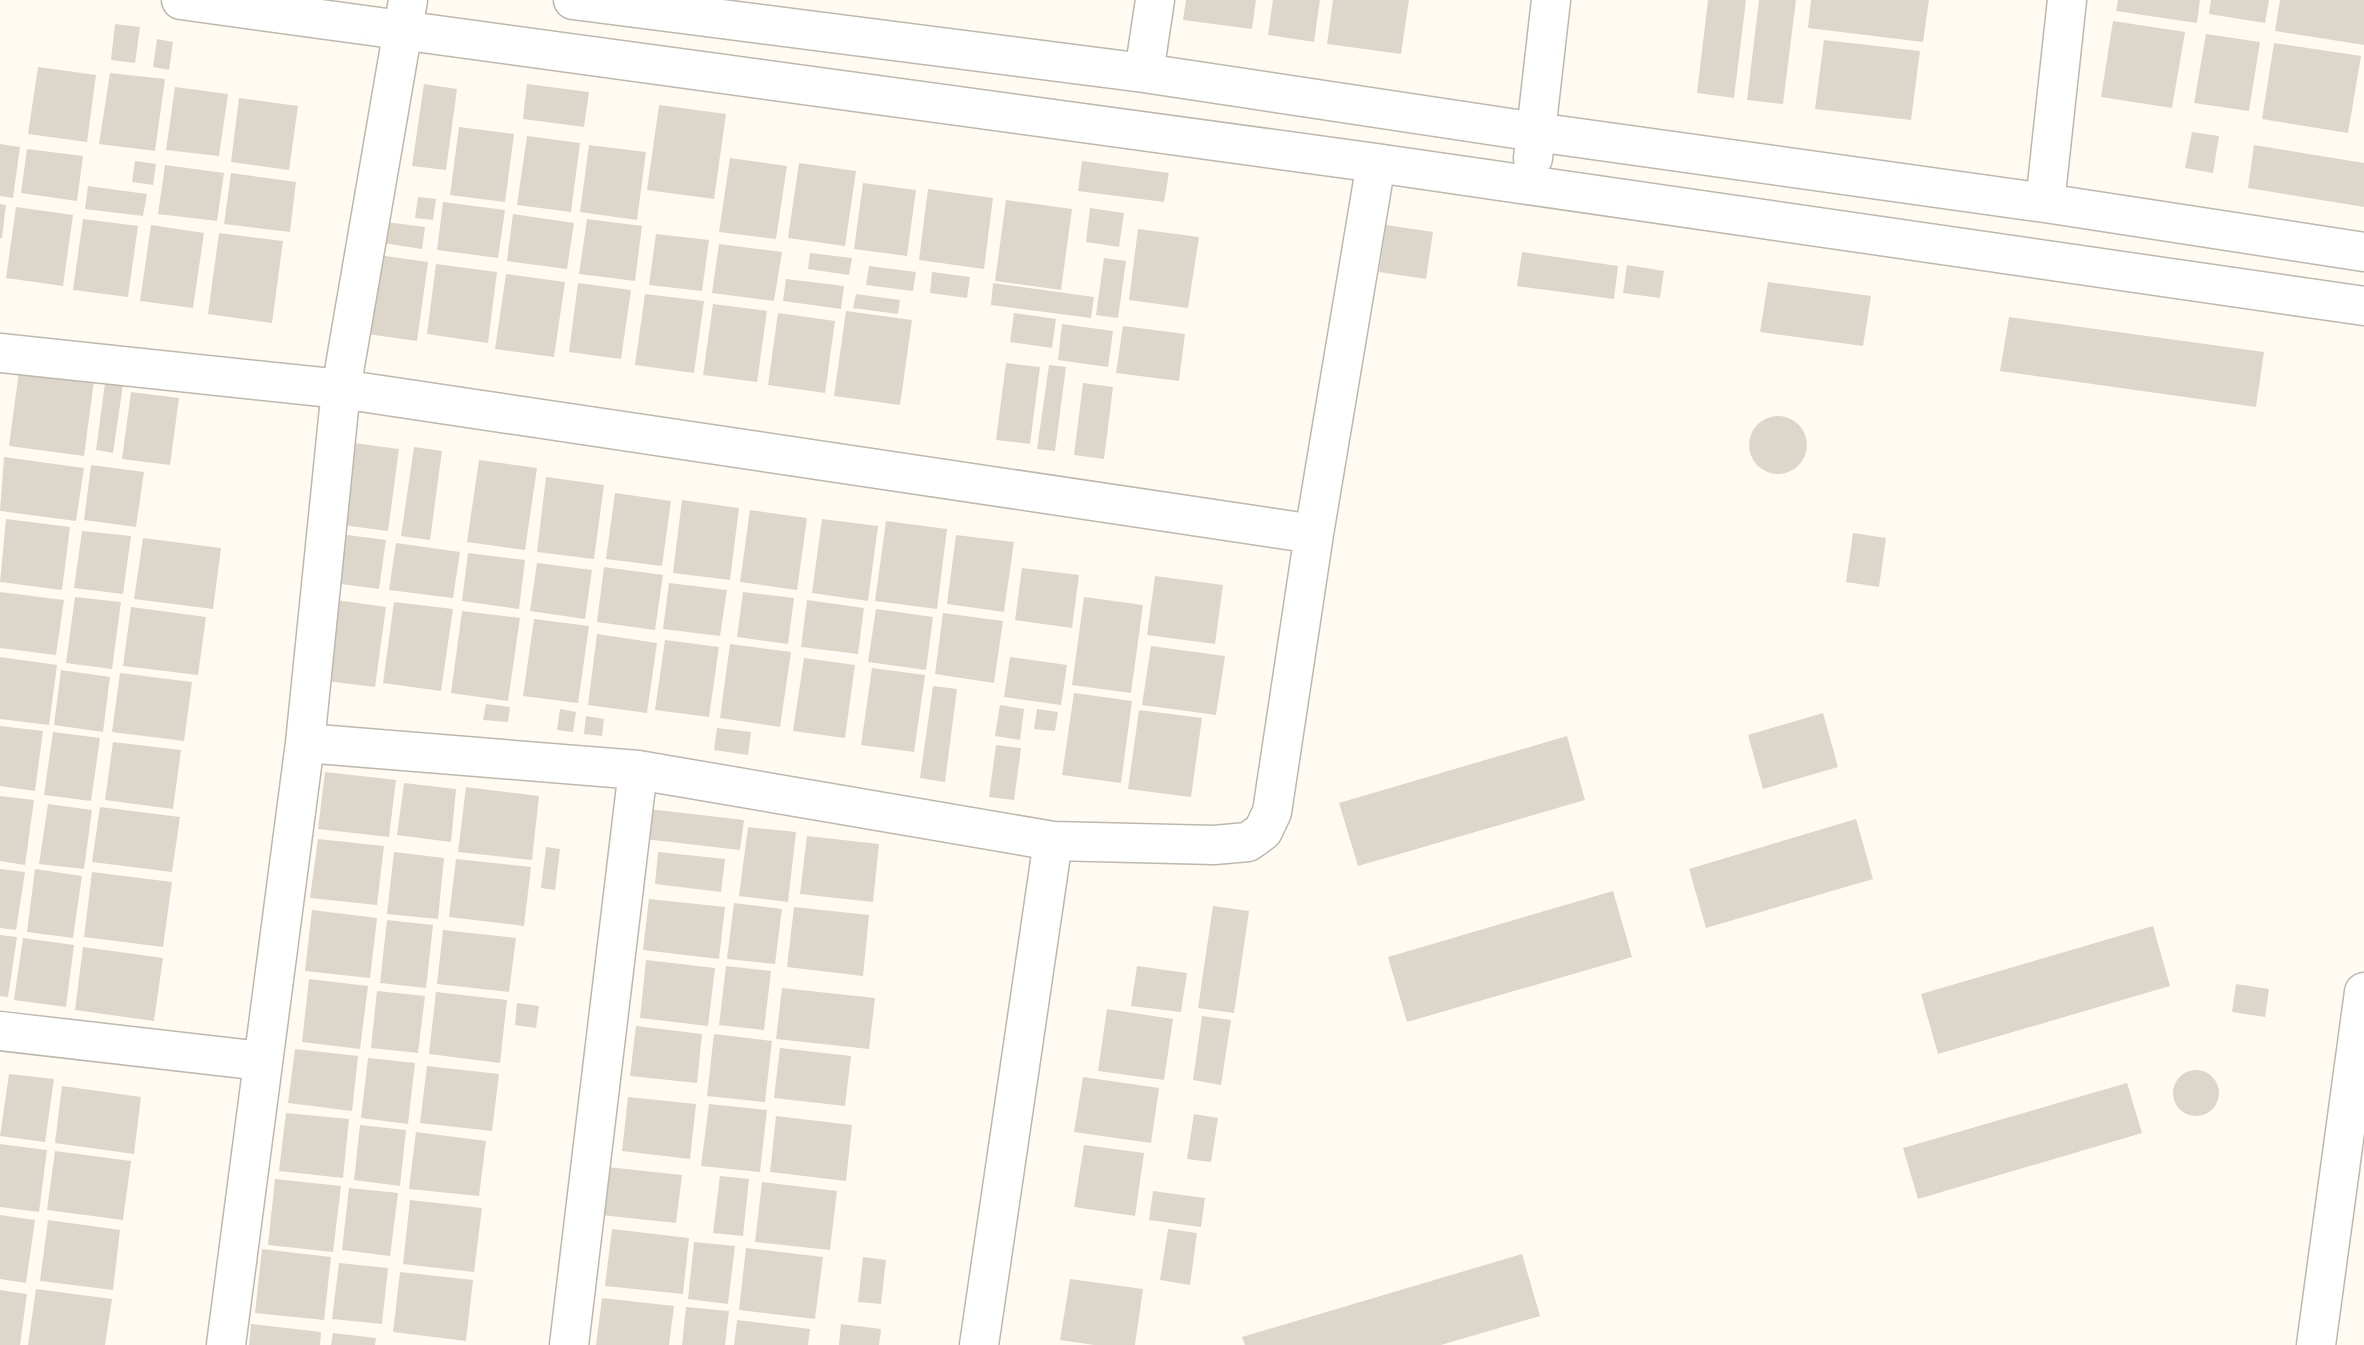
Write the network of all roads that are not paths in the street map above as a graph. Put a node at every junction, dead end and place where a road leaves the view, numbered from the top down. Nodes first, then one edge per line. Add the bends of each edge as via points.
1 (181, 0) edge
2 (573, 0) edge
3 (1155, 0) edge
4 (1551, 0) edge
5 (2067, 0) edge
6 (405, 16) edge
7 (1144, 73) junction
8 (1536, 132) junction
9 (1376, 163) junction
10 (1531, 185) junction
11 (2045, 203) junction
12 (2364, 252) edge
13 (2364, 306) edge
14 (0, 353) edge
15 (0, 359) edge
16 (341, 389) junction
17 (1314, 534) junction
18 (305, 743) junction
19 (638, 771) junction
20 (1053, 841) junction
21 (2364, 992) edge
22 (0, 1031) edge
23 (262, 1061) junction
24 (2356, 1113) edge
25 (226, 1345) edge
26 (569, 1345) edge
27 (979, 1345) edge
28 (2316, 1345) edge

1 - 6 street
2 - 7 street
3 - 7 street
4 - 8 street
5 - 11 street
6 - 9 street
6 - 16 street
7 - 8 street
8 - 10 street
8 - 11 street
9 - 10 street
9 - 17 street
10 - 13 street
11 - 12 street
14 - 15 street
14 - 16 street
16 - 17 street
16 - 18 street
17 - 20 street via 1272,812 1263,831 1248,842 1214,845
18 - 19 street
18 - 23 street
19 - 20 street
19 - 26 street
20 - 27 street
21 - 24 street
22 - 23 street
23 - 25 street
24 - 28 street

